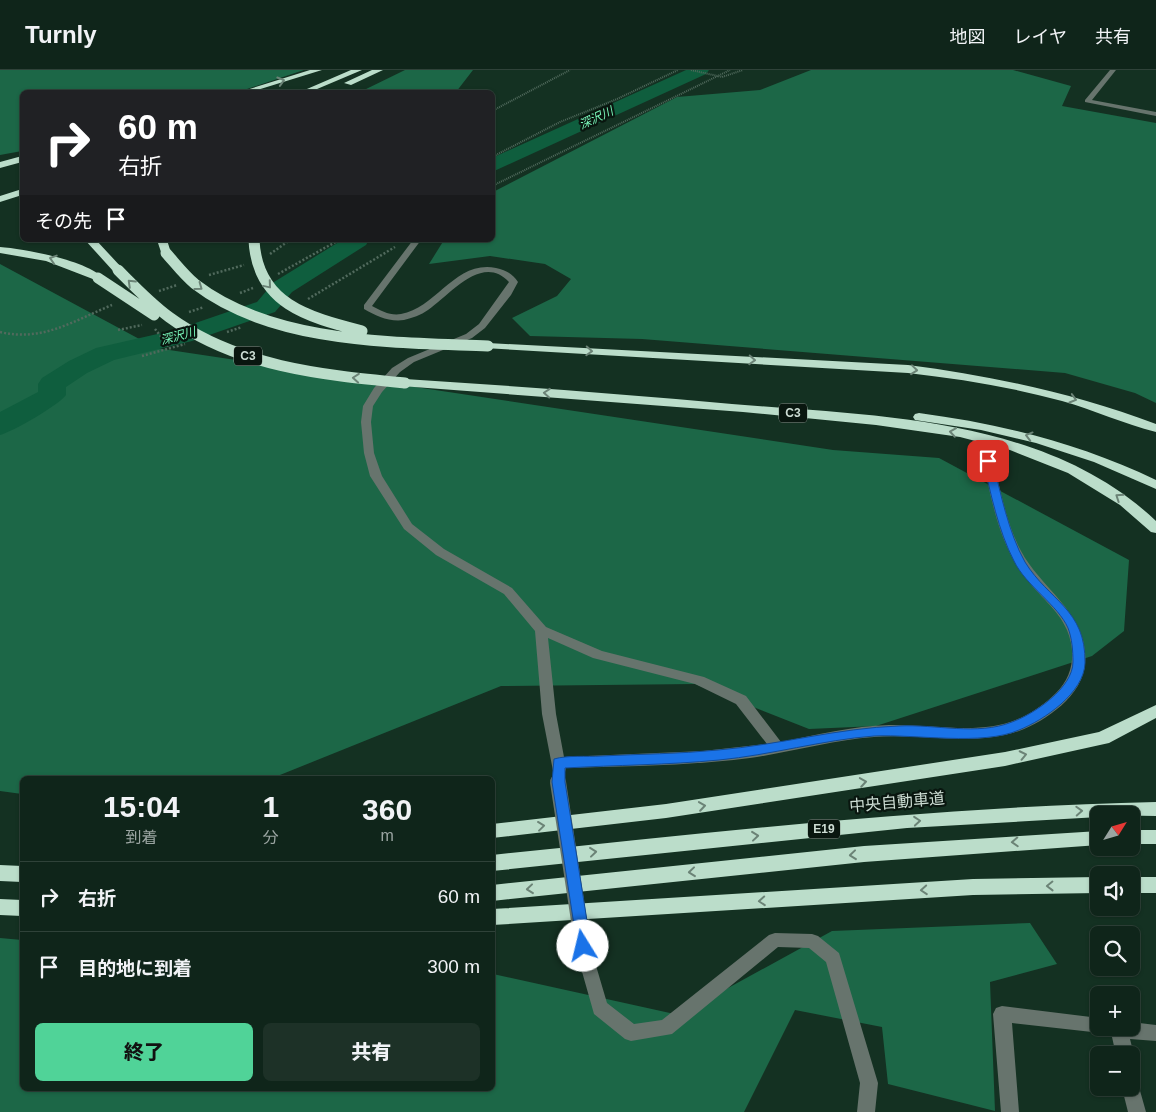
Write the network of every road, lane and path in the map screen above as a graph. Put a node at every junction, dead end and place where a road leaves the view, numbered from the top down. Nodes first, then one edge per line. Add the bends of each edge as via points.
1 (318, 70) edge
2 (358, 70) edge
3 (570, 70) edge
4 (678, 70) edge
5 (691, 70) edge
6 (730, 70) edge
7 (743, 70) edge
8 (1113, 70) edge
9 (382, 71) edge
10 (716, 77) junction
11 (251, 90) edge
12 (309, 90) edge
13 (331, 90) edge
14 (348, 90) edge
15 (495, 109) edge
16 (1156, 114) edge
17 (495, 155) edge
18 (20, 160) edge
19 (0, 165) edge
20 (495, 185) edge
21 (20, 193) edge
22 (0, 199) edge
23 (20, 203) edge
24 (0, 209) edge
25 (92, 242) edge
26 (163, 242) edge
27 (254, 242) edge
28 (415, 242) edge
29 (0, 250) edge
30 (154, 326) dead end
31 (198, 336) junction
32 (488, 346) junction
33 (170, 348) dead end
34 (582, 395) junction
35 (1156, 428) edge
36 (988, 461) dead end
37 (1156, 485) edge
38 (1156, 529) edge
39 (541, 630) junction
40 (1156, 711) edge
41 (777, 747) junction
42 (559, 763) junction
43 (1156, 809) edge
44 (495, 831) edge
45 (1140, 837) edge
46 (1156, 837) edge
47 (1090, 839) edge
48 (495, 863) edge
49 (0, 873) edge
50 (20, 874) edge
51 (1140, 885) edge
52 (1156, 885) edge
53 (1090, 886) edge
54 (495, 893) edge
55 (0, 907) edge
56 (20, 908) edge
57 (495, 917) edge
58 (1090, 1025) edge
59 (1140, 1031) edge
60 (1156, 1033) edge
61 (1133, 1096) edge
62 (866, 1112) edge
63 (1010, 1112) edge
64 (1137, 1112) edge

11 -> 1 highway
2 - 12 highway
3 - 15 path
4 - 17 path via 560,122
5 - 10 path
6 - 10 path
7 - 10 path
8 - 16 street via 1087,101
9 - 13 highway
9 - 14 highway
10 - 20 path
18 - 19 highway
21 - 22 highway
23 - 24 highway
31 -> 25 highway, C3, bridge via 155,306
26 -> 32 highway, bridge via 178,270 203,291 266,321 376,341
27 -> 32 highway, bridge via 255,261 264,282 290,305 311,316 367,332
28 - 39 street via 367,306 386,317 415,313 466,274 482,270 499,271 514,282 482,326 469,336 411,360 396,370 378,390 368,406 366,422 369,453 376,476 408,526 440,552 508,591
31 -> 29 highway, C3, bridge via 171,325 77,268 39,255
30 - 33 path
34 -> 31 highway, C3, bridge via 342,377 292,368
32 -> 35 highway via 908,369 973,376 1074,399
37 -> 34 highway, C3 via 1056,443 962,422 824,409
38 -> 34 highway, C3 via 1128,503 1076,471 1014,446 968,435 814,415
36 - 41 street via 998,505 1020,561 1073,626 1079,664 1076,678 1053,706 1015,727 955,733 872,732
39 - 41 street via 598,655 699,680 741,700
39 - 42 street via 549,714
44 -> 40 highway via 666,811 1005,759 1103,738
41 - 42 street via 719,755
42 - 62 street, bridge via 558,782 583,946 600,1008 631,1033 666,1028 776,940 812,941 833,958 869,1083
48 -> 43 highway, 中央自動車道 / E19 via 867,825 992,815
45 - 46 highway
47 -> 54 highway, E19 via 864,854
49 - 50 highway
51 - 52 highway
53 -> 57 highway via 973,887
55 - 56 highway
58 - 63 street via 1002,1014
59 - 60 street
61 - 64 street

